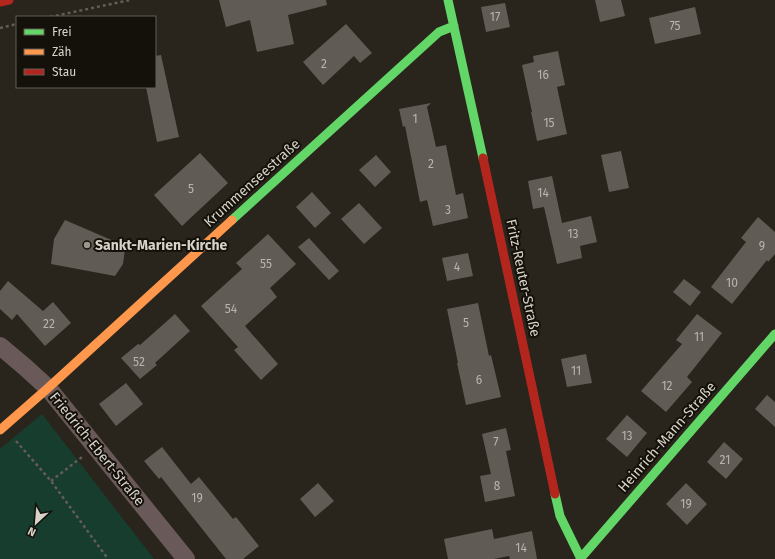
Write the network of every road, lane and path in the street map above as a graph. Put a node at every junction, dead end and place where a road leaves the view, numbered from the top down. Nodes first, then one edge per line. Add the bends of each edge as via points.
1 (9, 0) edge
2 (130, 0) edge
3 (448, 0) edge
4 (0, 2) edge
5 (55, 16) edge
6 (16, 24) edge
7 (454, 26) junction
8 (0, 28) edge
9 (775, 334) edge
10 (0, 346) edge
11 (48, 388) junction
12 (2, 428) edge
13 (96, 447) junction
14 (51, 480) junction
15 (108, 559) edge
16 (186, 559) edge
17 (581, 559) edge

1 - 4 street
2 - 5 path
3 - 7 street, Fritz-Reuter-Straße
6 - 8 path
7 - 11 street, Krummenseestraße via 439,32
7 - 17 street, Fritz-Reuter-Straße via 560,516
9 - 17 street, Heinrich-Mann-Straße
10 - 11 street, Friedrich-Ebert-Straße
11 - 12 street, Krummenseestraße
11 - 13 street, Friedrich-Ebert-Straße
12 - 14 path
13 - 14 path
13 - 16 street, Friedrich-Ebert-Straße
14 - 15 path

